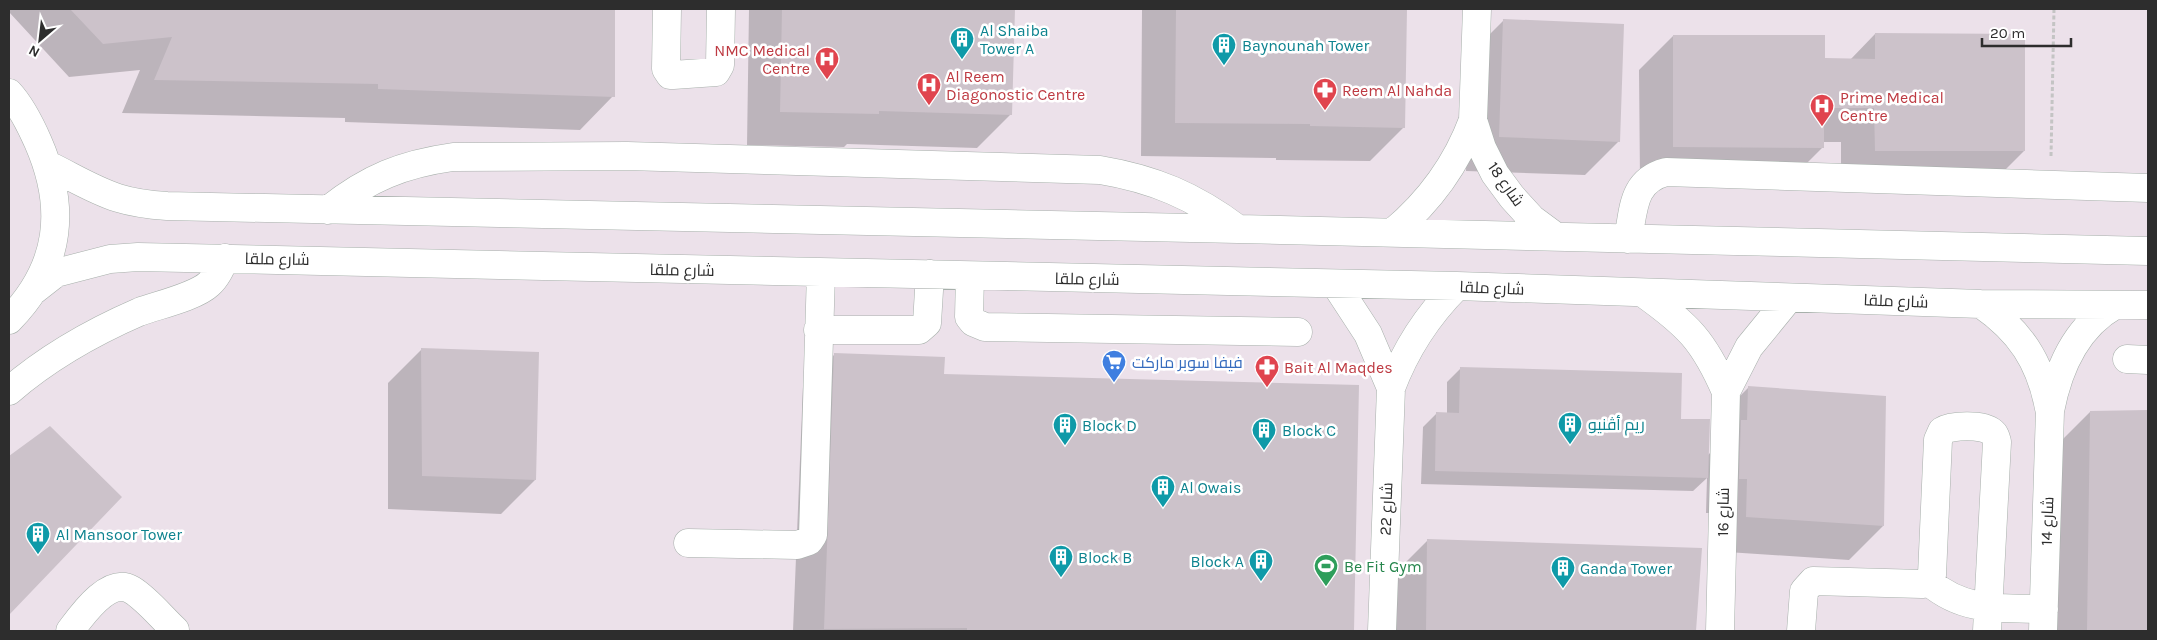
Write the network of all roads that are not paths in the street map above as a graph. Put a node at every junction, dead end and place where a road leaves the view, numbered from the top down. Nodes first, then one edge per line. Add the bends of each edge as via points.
1 (668, 9) edge
2 (722, 9) edge
3 (1477, 9) edge
4 (9, 93) edge
5 (1473, 120) junction
6 (48, 165) junction
7 (2148, 188) edge
8 (328, 210) junction
9 (1238, 228) junction
10 (1393, 232) junction
11 (1555, 236) junction
12 (1628, 239) junction
13 (2148, 252) edge
14 (225, 258) junction
15 (821, 274) junction
16 (930, 274) junction
17 (970, 276) junction
18 (1336, 285) junction
19 (1457, 286) junction
20 (33, 291) junction
21 (1643, 293) junction
22 (1789, 298) junction
23 (1981, 304) junction
24 (2115, 305) junction
25 (2148, 305) edge
26 (9, 320) edge
27 (818, 330) junction
28 (1298, 332) dead end
29 (1391, 388) junction
30 (9, 391) edge
31 (1726, 392) junction
32 (2050, 411) junction
33 (688, 543) dead end
34 (1929, 582) junction
35 (1987, 619) edge
36 (2043, 620) edge
37 (70, 631) edge
38 (174, 631) edge
39 (1382, 631) edge
40 (1720, 631) edge
41 (1801, 631) edge

1 - 2 street via 666,69 670,75 716,72 720,65
3 - 5 street, شارع 18
4 - 6 street via 33,132
5 - 10 street, شارع 18 via 1458,156 1442,182 1427,201
5 - 11 street, شارع 18 via 1495,174 1532,219
6 - 8 street via 96,190 143,204
6 - 20 street via 55,197 55,230 48,262
7 - 12 street via 1666,172 1649,179 1637,194
8 - 9 street
8 - 9 street via 350,192 374,179 426,160 627,156 1100,170 1130,175 1187,195
9 - 10 street
10 - 11 street
11 - 12 street
12 - 13 street
14 - 15 street, شارع ملقا
14 - 20 street, شارع ملقا via 110,259 56,273
14 - 30 street via 210,284 90,336 58,354
15 - 16 street, شارع ملقا
15 - 27 street
16 - 17 street, شارع ملقا
16 - 27 street via 927,323 919,330
17 - 18 street, شارع ملقا
17 - 28 street via 969,317 978,326
18 - 19 street, شارع ملقا
18 - 29 street, شارع 22 via 1368,334
19 - 21 street, شارع ملقا
19 - 29 street, شارع 22 via 1425,323 1400,365
20 - 26 street
21 - 22 street, شارع ملقا
21 - 31 street, شارع 16 via 1688,328 1704,348
22 - 23 street, شارع ملقا
22 - 31 street, شارع 16 via 1748,347
23 - 24 street, شارع ملقا
23 - 32 street, شارع 14 via 2014,331 2026,347 2038,367
24 - 25 street, شارع ملقا
24 - 32 street, شارع 14 via 2100,313 2074,344 2057,380
27 - 33 street via 812,535 809,541 797,545
29 - 39 street, شارع 22
31 - 40 street, شارع 16
32 - 36 street, شارع 14
34 - 35 street
34 - 35 street via 1940,435 1952,426 1987,428 1996,436 1997,442
34 - 41 street via 1813,581 1804,591
35 - 36 street
37 - 38 street via 106,591 119,586 132,590

